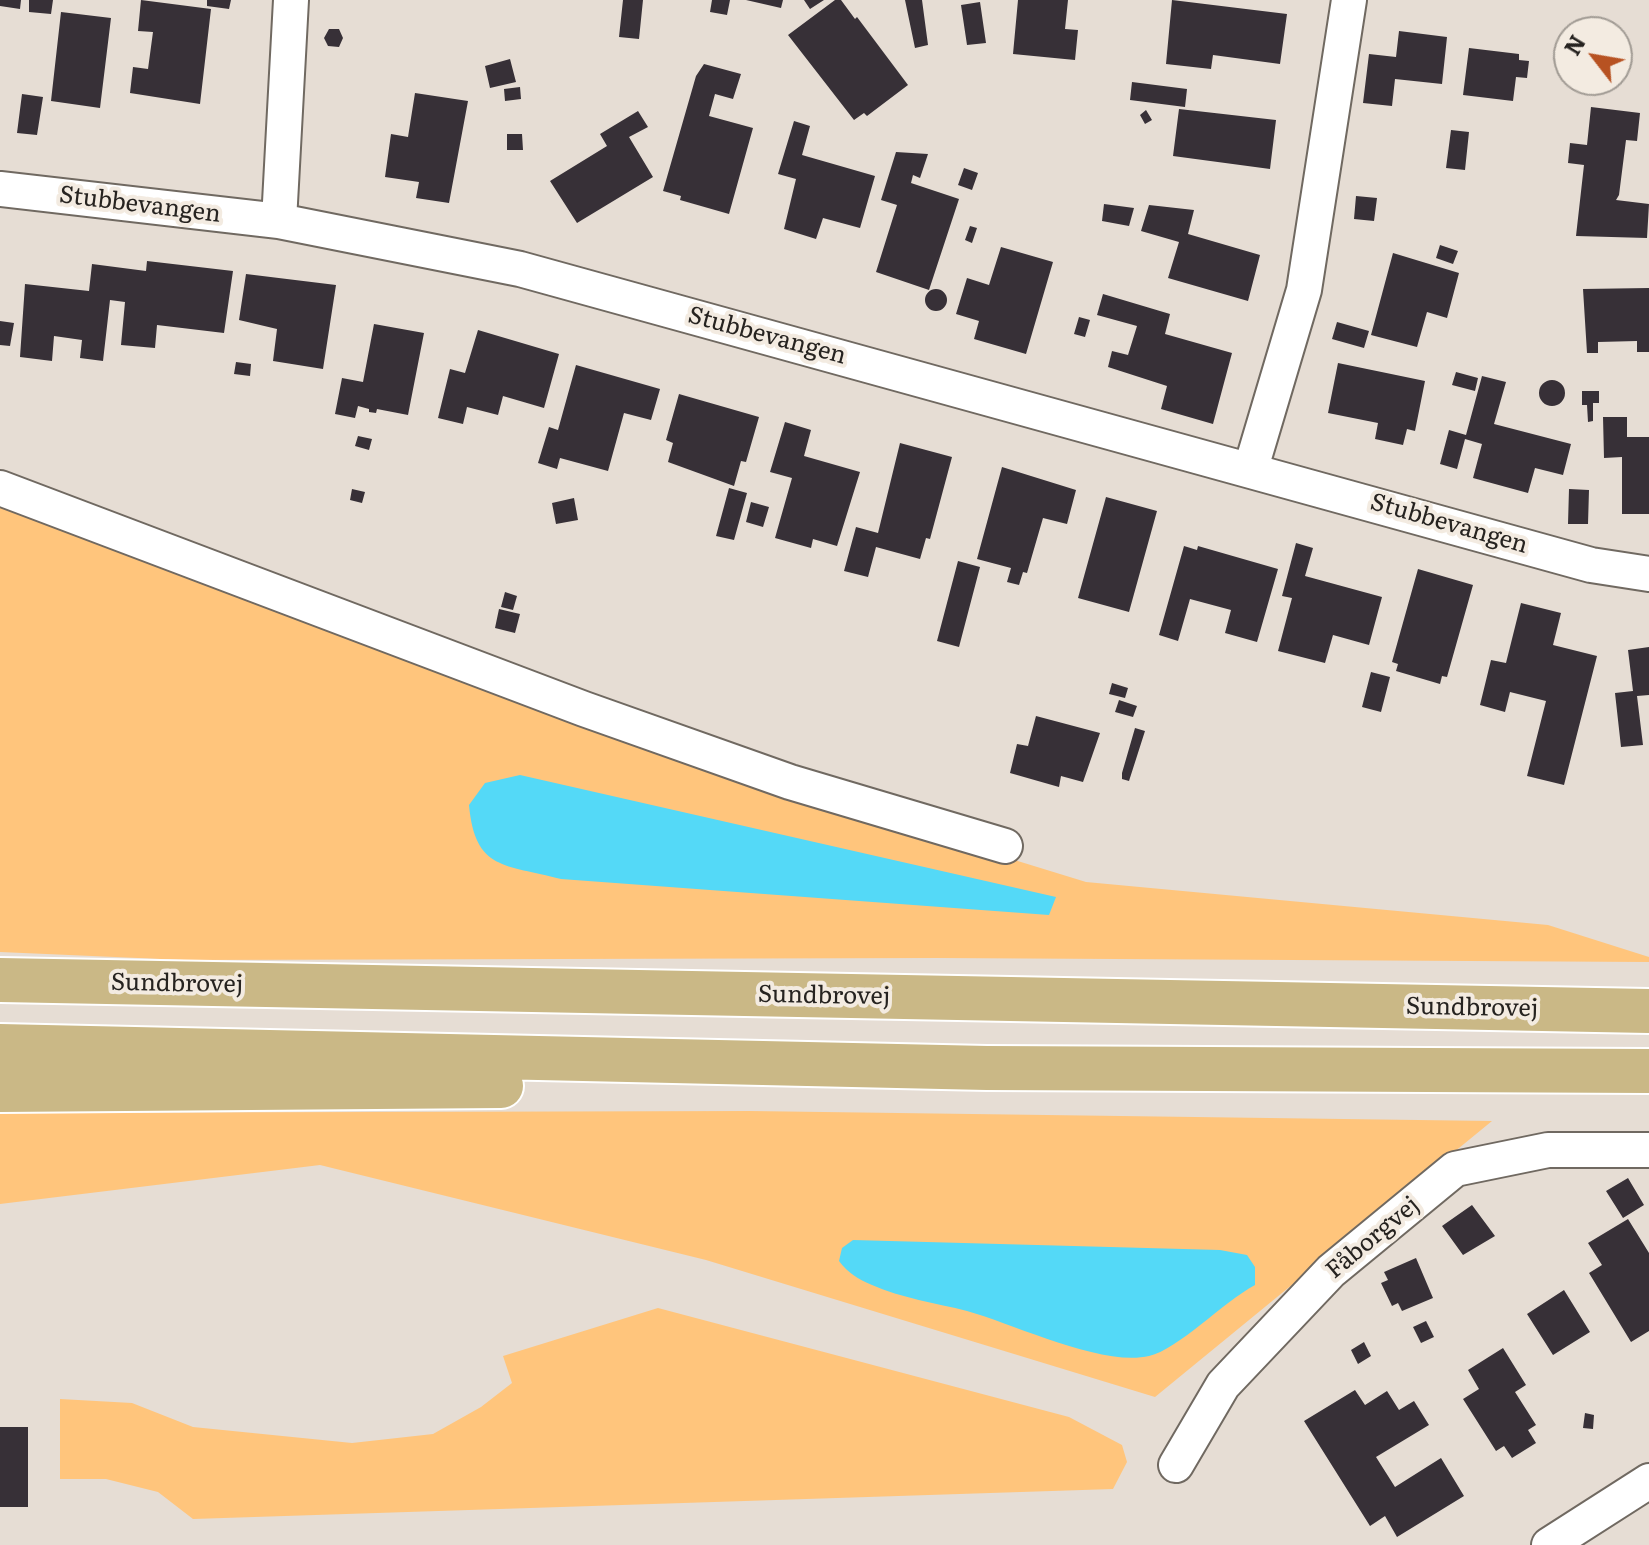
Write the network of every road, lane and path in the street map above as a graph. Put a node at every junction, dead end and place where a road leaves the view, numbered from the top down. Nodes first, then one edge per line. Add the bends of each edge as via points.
1 (291, 0) edge
2 (1349, 0) edge
3 (0, 189) edge
4 (279, 221) junction
5 (1251, 468) junction
6 (0, 488) edge
7 (1649, 574) edge
8 (1005, 846) dead end
9 (0, 980) edge
10 (1649, 1011) edge
11 (0, 1046) edge
12 (987, 1068) junction
13 (1649, 1071) edge
14 (0, 1090) edge
15 (1649, 1150) edge
16 (1176, 1465) dead end
17 (1649, 1481) edge
18 (1549, 1545) edge

1 - 4 street
2 - 5 street via 1304,290
3 - 4 street, Stubbevangen
4 - 5 street, Stubbevangen via 520,269
5 - 7 street, Stubbevangen via 1591,565
6 - 8 street via 643,730 790,782
9 - 10 main road, Sundbrovej
11 - 12 main road
12 - 13 main road
12 - 14 main road via 494,1086
15 - 16 street, Fåborgvej via 1548,1150 1455,1169 1331,1271 1223,1385
17 - 18 street

